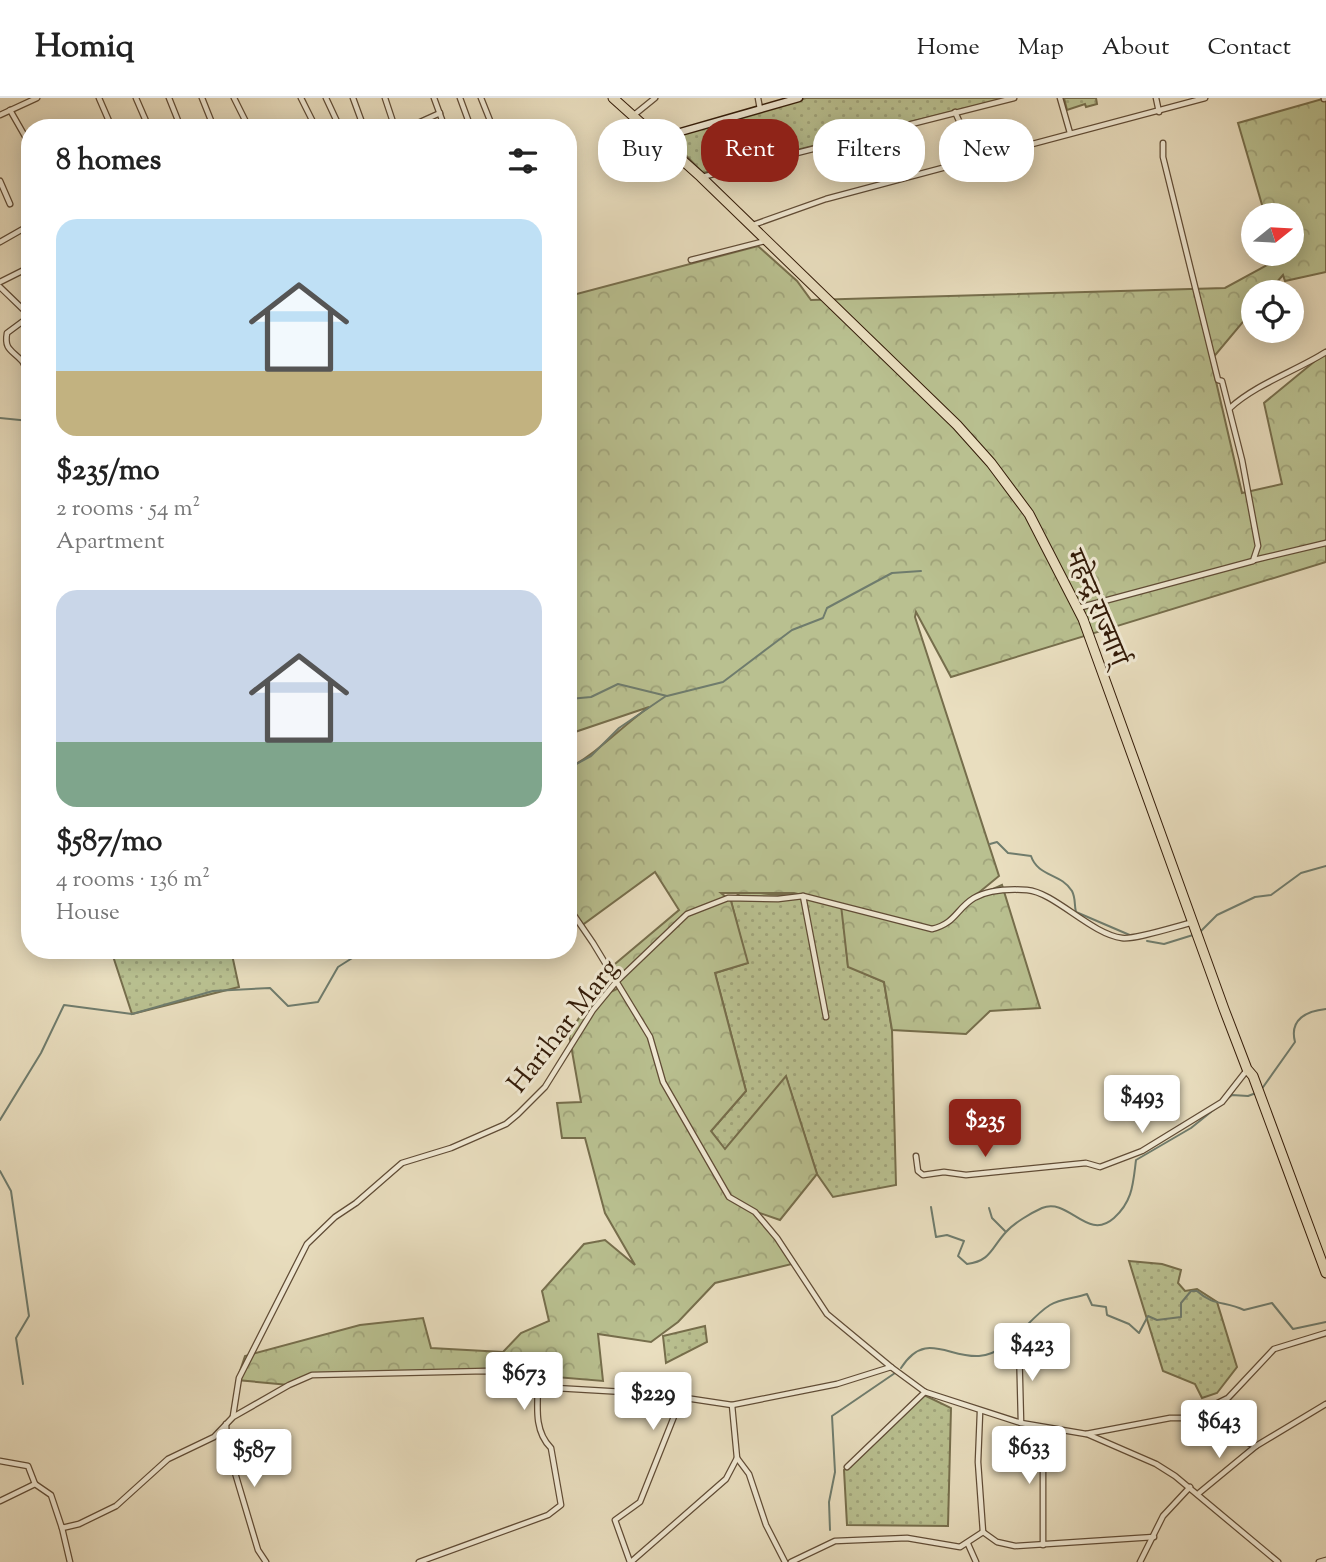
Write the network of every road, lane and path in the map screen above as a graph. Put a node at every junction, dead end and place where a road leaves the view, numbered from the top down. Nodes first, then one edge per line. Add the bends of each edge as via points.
1 (37, 98) edge
2 (99, 98) edge
3 (136, 98) edge
4 (169, 98) edge
5 (202, 98) edge
6 (234, 98) edge
7 (301, 98) edge
8 (326, 98) edge
9 (353, 98) edge
10 (385, 98) edge
11 (434, 98) edge
12 (460, 98) edge
13 (481, 98) edge
14 (612, 98) edge
15 (655, 98) edge
16 (758, 98) edge
17 (799, 98) edge
18 (1014, 98) edge
19 (1060, 98) edge
20 (1157, 98) edge
21 (1205, 98) edge
22 (1182, 101) edge
23 (760, 109) junction
24 (10, 110) junction
25 (955, 112) junction
26 (1159, 112) junction
27 (440, 113) junction
28 (0, 115) edge
29 (631, 117) junction
30 (108, 119) edge
31 (145, 119) edge
32 (177, 119) edge
33 (210, 119) edge
34 (244, 119) edge
35 (312, 119) edge
36 (336, 119) edge
37 (361, 119) edge
38 (392, 119) edge
39 (427, 119) edge
40 (442, 119) edge
41 (468, 119) edge
42 (489, 119) edge
43 (634, 119) edge
44 (958, 119) edge
45 (21, 129) edge
46 (687, 130) edge
47 (1070, 133) junction
48 (1034, 143) edge
49 (1163, 143) dead end
50 (799, 152) edge
51 (687, 164) edge
52 (939, 170) edge
53 (701, 176) edge
54 (0, 181) edge
55 (707, 182) edge
56 (10, 204) dead end
57 (750, 227) junction
58 (21, 231) edge
59 (765, 241) junction
60 (0, 242) edge
61 (691, 260) dead end
62 (21, 272) edge
63 (0, 284) edge
64 (21, 306) edge
65 (21, 323) edge
66 (1326, 352) edge
67 (21, 360) edge
68 (1230, 408) junction
69 (1326, 543) edge
70 (1253, 561) junction
71 (1077, 608) junction
72 (803, 896) junction
73 (577, 921) edge
74 (1194, 922) junction
75 (616, 982) junction
76 (826, 1017) dead end
77 (1250, 1073) junction
78 (916, 1156) dead end
79 (1326, 1273) edge
80 (1326, 1333) edge
81 (1018, 1343) dead end
82 (891, 1367) junction
83 (538, 1387) junction
84 (925, 1392) junction
85 (681, 1399) junction
86 (1326, 1404) edge
87 (732, 1405) junction
88 (980, 1412) junction
89 (233, 1417) junction
90 (1186, 1418) junction
91 (1021, 1423) junction
92 (226, 1424) junction
93 (1043, 1427) junction
94 (1086, 1434) junction
95 (1256, 1446) junction
96 (737, 1458) junction
97 (0, 1461) edge
98 (847, 1467) dead end
99 (35, 1484) junction
100 (1191, 1487) junction
101 (1199, 1493) junction
102 (0, 1501) edge
103 (62, 1528) junction
104 (983, 1532) junction
105 (1154, 1537) junction
106 (968, 1544) junction
107 (1043, 1545) junction
108 (1326, 1560) edge
109 (70, 1562) edge
110 (266, 1562) edge
111 (419, 1562) edge
112 (631, 1562) edge
113 (785, 1562) edge
114 (791, 1562) edge
115 (976, 1562) edge
116 (1140, 1562) edge
117 (1278, 1562) edge
118 (1319, 1562) edge

1 - 24 street
2 - 30 street
3 - 31 street
4 - 32 street
5 - 33 street
6 - 34 street
7 - 35 street
8 - 36 street
9 - 37 street
10 - 38 street
11 - 27 street
12 - 41 street
13 - 42 street
14 - 29 highway, महेन्द्र राज्मार्ग्
15 - 29 street
16 - 23 street
17 - 23 street
18 - 25 street
19 - 47 street
20 - 26 street
21 - 22 street
22 - 26 street
23 - 46 street
24 - 28 street
24 - 45 street
25 - 44 street
25 - 50 street
26 - 47 street
27 - 39 street
27 - 40 street
29 - 43 highway, महेन्द्र राज्मार्ग्
47 - 48 street
49 - 68 street via 1218,380
51 - 53 highway, महेन्द्र राज्मार्ग्
52 - 57 street via 826,200
54 - 56 street
55 - 57 highway, महेन्द्र राज्मार्ग्
57 - 59 highway, महेन्द्र राज्मार्ग्
58 - 60 street
59 - 61 street
59 - 71 highway, महेन्द्र राज्मार्ग् via 991,463 1029,514
62 - 63 street
63 - 64 street
65 - 67 street via 7,333 6,342
66 - 68 street
68 - 70 street via 1258,545
69 - 70 street
70 - 71 street
71 - 74 highway, महेन्द्र राज्मार्ग्
72 - 74 street, Harihar Marg via 932,929 952,921 973,899 988,893 1029,890 1122,938 1143,937
72 - 75 street, Harihar Marg via 729,898 709,903 687,914
72 - 76 street
73 - 75 street
74 - 77 highway, महेन्द्र राज्मार्ग्
75 - 82 street via 650,1037 663,1082 729,1197 755,1212 777,1237 827,1314
75 - 89 street, Harihar Marg via 545,1087 518,1114 462,1143 402,1163 307,1244 239,1378
77 - 78 street via 1222,1102 1142,1151 1100,1167 1086,1163 923,1175
77 - 79 highway, महेन्द्र राज्मार्ग्
80 - 90 street via 1274,1349 1228,1398
81 - 91 street
82 - 84 street
82 - 87 street via 836,1384
83 - 85 street
83 - 89 street via 486,1371 313,1375
83 - 111 street via 541,1436 551,1448 561,1505 548,1515
84 - 88 street
84 - 98 street
85 - 87 street
85 - 112 street via 640,1502 615,1520
86 - 95 street
87 - 96 street
88 - 91 street
88 - 104 street
89 - 92 street
90 - 94 street
90 - 95 street
91 - 93 street
92 - 103 street via 214,1437 168,1459 116,1506
92 - 110 street via 227,1446 258,1550
93 - 94 street
93 - 107 street
94 - 100 street via 1156,1464
95 - 101 street
96 - 112 street via 726,1479
96 - 113 street via 749,1474 766,1525
97 - 99 street via 28,1466
99 - 102 street
99 - 103 street via 51,1495
100 - 101 street
100 - 105 street via 1163,1516
101 - 117 street
103 - 109 street
104 - 106 street
104 - 107 street via 1014,1546
105 - 107 street
105 - 116 street
106 - 114 street via 960,1547 907,1538 835,1541
106 - 115 street
108 - 118 street

